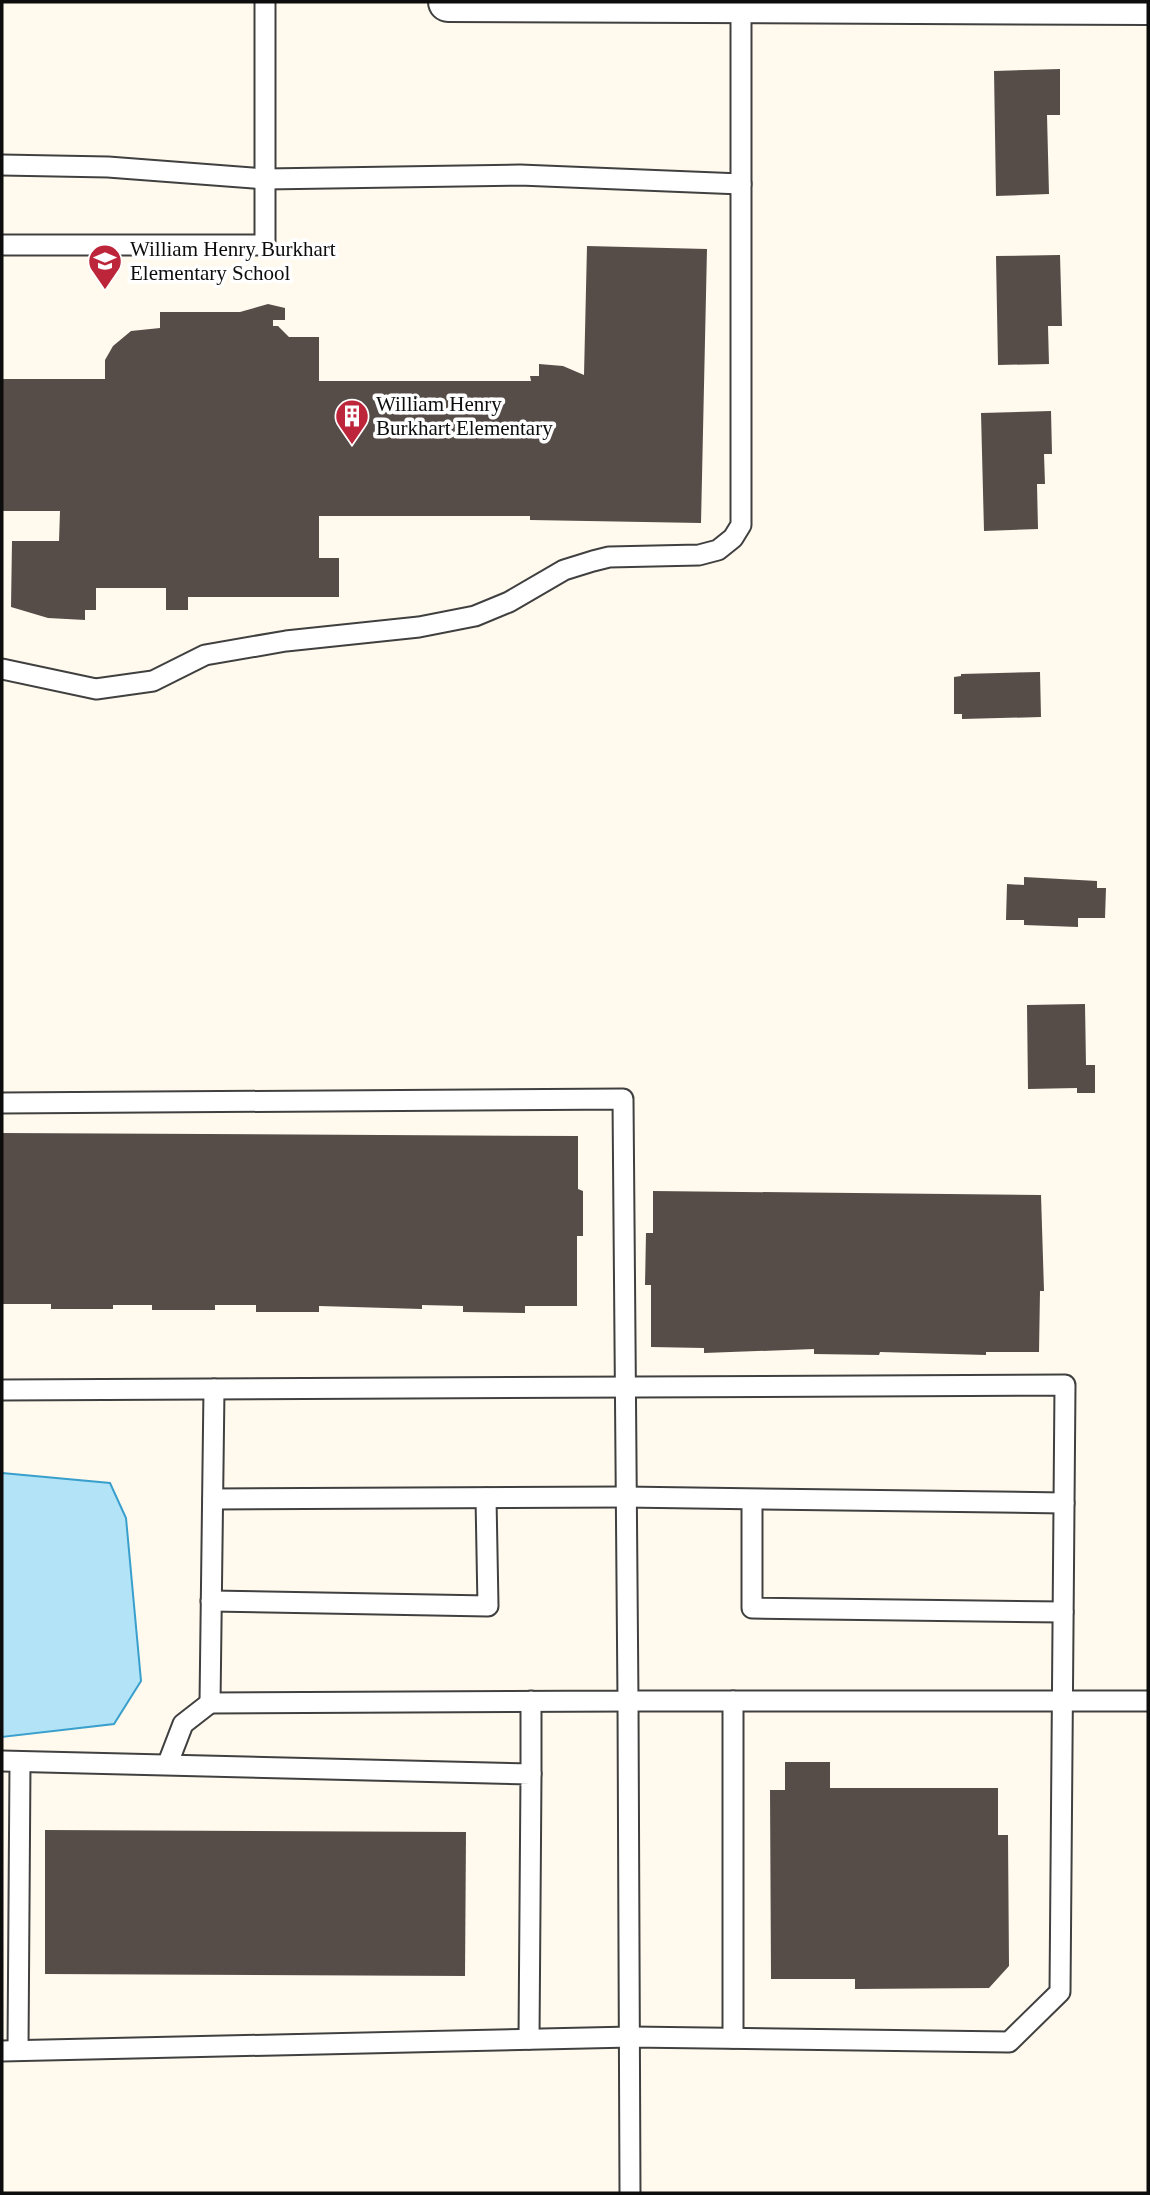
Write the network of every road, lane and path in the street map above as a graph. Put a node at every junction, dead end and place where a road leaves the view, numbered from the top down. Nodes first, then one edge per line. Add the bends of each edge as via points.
1 (265, 2) edge
2 (448, 2) edge
3 (518, 2) edge
4 (741, 3) edge
5 (1148, 5) edge
6 (2, 165) edge
7 (265, 179) junction
8 (741, 184) junction
9 (2, 245) edge
10 (2, 669) edge
11 (2, 1103) edge
12 (623, 1387) junction
13 (214, 1389) junction
14 (2, 1390) edge
15 (624, 1497) junction
16 (486, 1498) junction
17 (213, 1499) junction
18 (752, 1501) junction
19 (1064, 1503) junction
20 (211, 1601) junction
21 (1063, 1612) junction
22 (531, 1701) junction
23 (628, 1701) junction
24 (733, 1701) junction
25 (1063, 1701) junction
26 (1148, 1701) edge
27 (209, 1703) junction
28 (11, 1762) edge
29 (168, 1763) junction
30 (531, 1774) junction
31 (631, 2037) junction
32 (733, 2038) junction
33 (529, 2039) junction
34 (10, 2050) edge
35 (630, 2193) edge

1 - 7 lane
2 - 3 street
3 - 4 street
4 - 5 street
4 - 8 lane
6 - 7 lane via 108,167
7 - 8 lane via 520,175
7 - 9 lane via 265,245
8 - 10 lane via 741,524 718,550 699,555 609,556 564,570 475,616 205,655 153,681 96,689
11 - 12 lane via 623,1099
12 - 13 lane
12 - 15 lane
12 - 19 lane via 1065,1385
13 - 14 lane
13 - 17 lane
15 - 16 lane
15 - 18 lane
15 - 23 lane
16 - 17 lane
16 - 20 lane via 488,1605
17 - 20 lane
18 - 19 lane
18 - 21 lane via 752,1608
19 - 21 lane
20 - 27 lane
21 - 25 lane
22 - 23 lane
22 - 27 lane
22 - 30 lane
23 - 24 lane
23 - 31 lane
24 - 25 lane
24 - 32 lane
25 - 26 lane
25 - 32 lane via 1060,1993 1009,2042
27 - 29 lane via 183,1724
28 - 29 lane
28 - 34 lane
29 - 30 lane
30 - 33 lane
31 - 32 lane
31 - 33 lane
31 - 35 lane
33 - 34 lane

